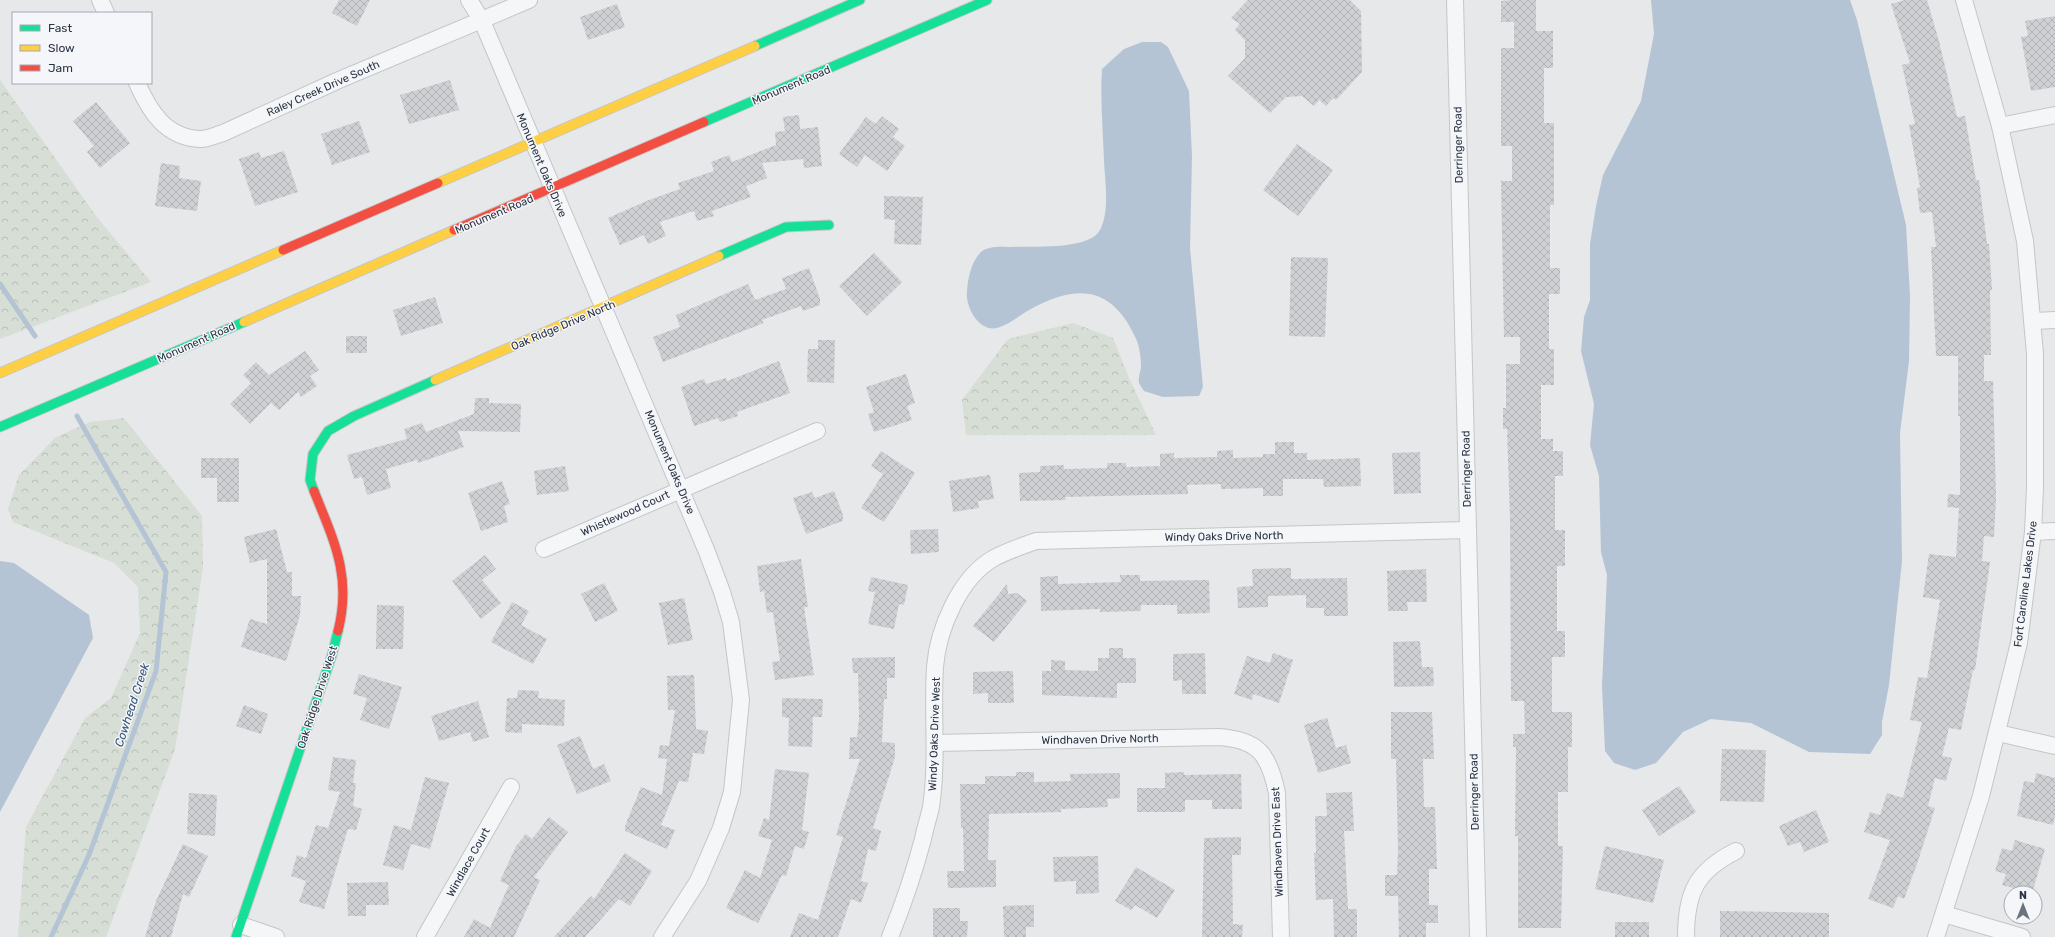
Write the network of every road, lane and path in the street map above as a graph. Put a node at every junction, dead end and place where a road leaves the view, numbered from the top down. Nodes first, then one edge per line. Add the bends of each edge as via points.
1 (100, 0) edge
2 (469, 0) edge
3 (529, 0) edge
4 (860, 0) edge
5 (987, 0) edge
6 (1455, 0) edge
7 (1964, 0) edge
8 (106, 12) edge
9 (482, 21) junction
10 (137, 84) edge
11 (2055, 115) edge
12 (2000, 126) junction
13 (532, 142) junction
14 (552, 189) junction
15 (829, 225) dead end
16 (604, 308) junction
17 (2055, 320) edge
18 (2034, 321) junction
19 (0, 373) edge
20 (0, 427) edge
21 (817, 431) dead end
22 (313, 454) joint
23 (681, 489) junction
24 (1468, 530) junction
25 (2055, 531) edge
26 (2033, 532) junction
27 (544, 549) dead end
28 (986, 564) joint
29 (1998, 733) junction
30 (936, 743) junction
31 (2055, 746) edge
32 (1260, 752) joint
33 (511, 787) dead end
34 (1736, 851) dead end
35 (1944, 914) junction
36 (238, 931) edge
37 (276, 937) edge
38 (425, 937) edge
39 (662, 937) edge
40 (890, 937) edge
41 (1281, 937) edge
42 (1478, 937) edge
43 (1686, 937) edge
44 (1936, 937) edge
45 (2022, 937) edge

1 - 8 street
2 - 9 street, Monument Oaks Drive
3 - 9 street, Raley Creek Drive South
4 - 13 main road
5 - 14 main road, Monument Road
6 - 24 street, Derringer Road
7 - 12 street
9 - 10 street, Raley Creek Drive South via 339,80 223,133 203,139 175,133 160,122 145,101
9 - 13 street, Monument Oaks Drive
11 - 12 street
12 - 18 street, Fort Caroline Lakes Drive via 2025,241
13 - 14 street, Monument Oaks Drive
13 - 19 main road
14 - 16 street, Monument Oaks Drive
14 - 20 main road, Monument Road
15 - 16 main road, Oak Ridge Drive North via 786,227
16 - 22 main road, Oak Ridge Drive North via 344,421 328,431
16 - 23 street, Monument Oaks Drive
17 - 18 street
18 - 26 street, Fort Caroline Lakes Drive via 2036,488
21 - 23 street, Whistlewood Court
22 - 36 main road, Oak Ridge Drive West via 310,480 338,551 343,575 340,623 332,655
23 - 27 street, Whistlewood Court
23 - 39 street, Monument Oaks Drive via 722,592 731,622 741,700 732,792 721,828 698,881
24 - 28 street, Windy Oaks Drive North via 1036,541 993,558
24 - 42 street, Derringer Road
25 - 26 street
26 - 29 street, Fort Caroline Lakes Drive via 2019,643
28 - 30 street, Windy Oaks Drive West via 972,575 959,595 948,615 940,641 935,666
29 - 31 street
29 - 35 street, Fort Caroline Lakes Drive
30 - 32 street, Windhaven Drive North via 1217,737 1238,738
30 - 40 street, Windy Oaks Drive West via 931,808 911,882
32 - 41 street, Windhaven Drive East via 1268,760 1277,793
33 - 38 street, Windlace Court
34 - 43 street via 1720,859 1702,876 1691,893 1687,909
35 - 44 street, Fort Caroline Lakes Drive
35 - 45 street
36 - 37 street

